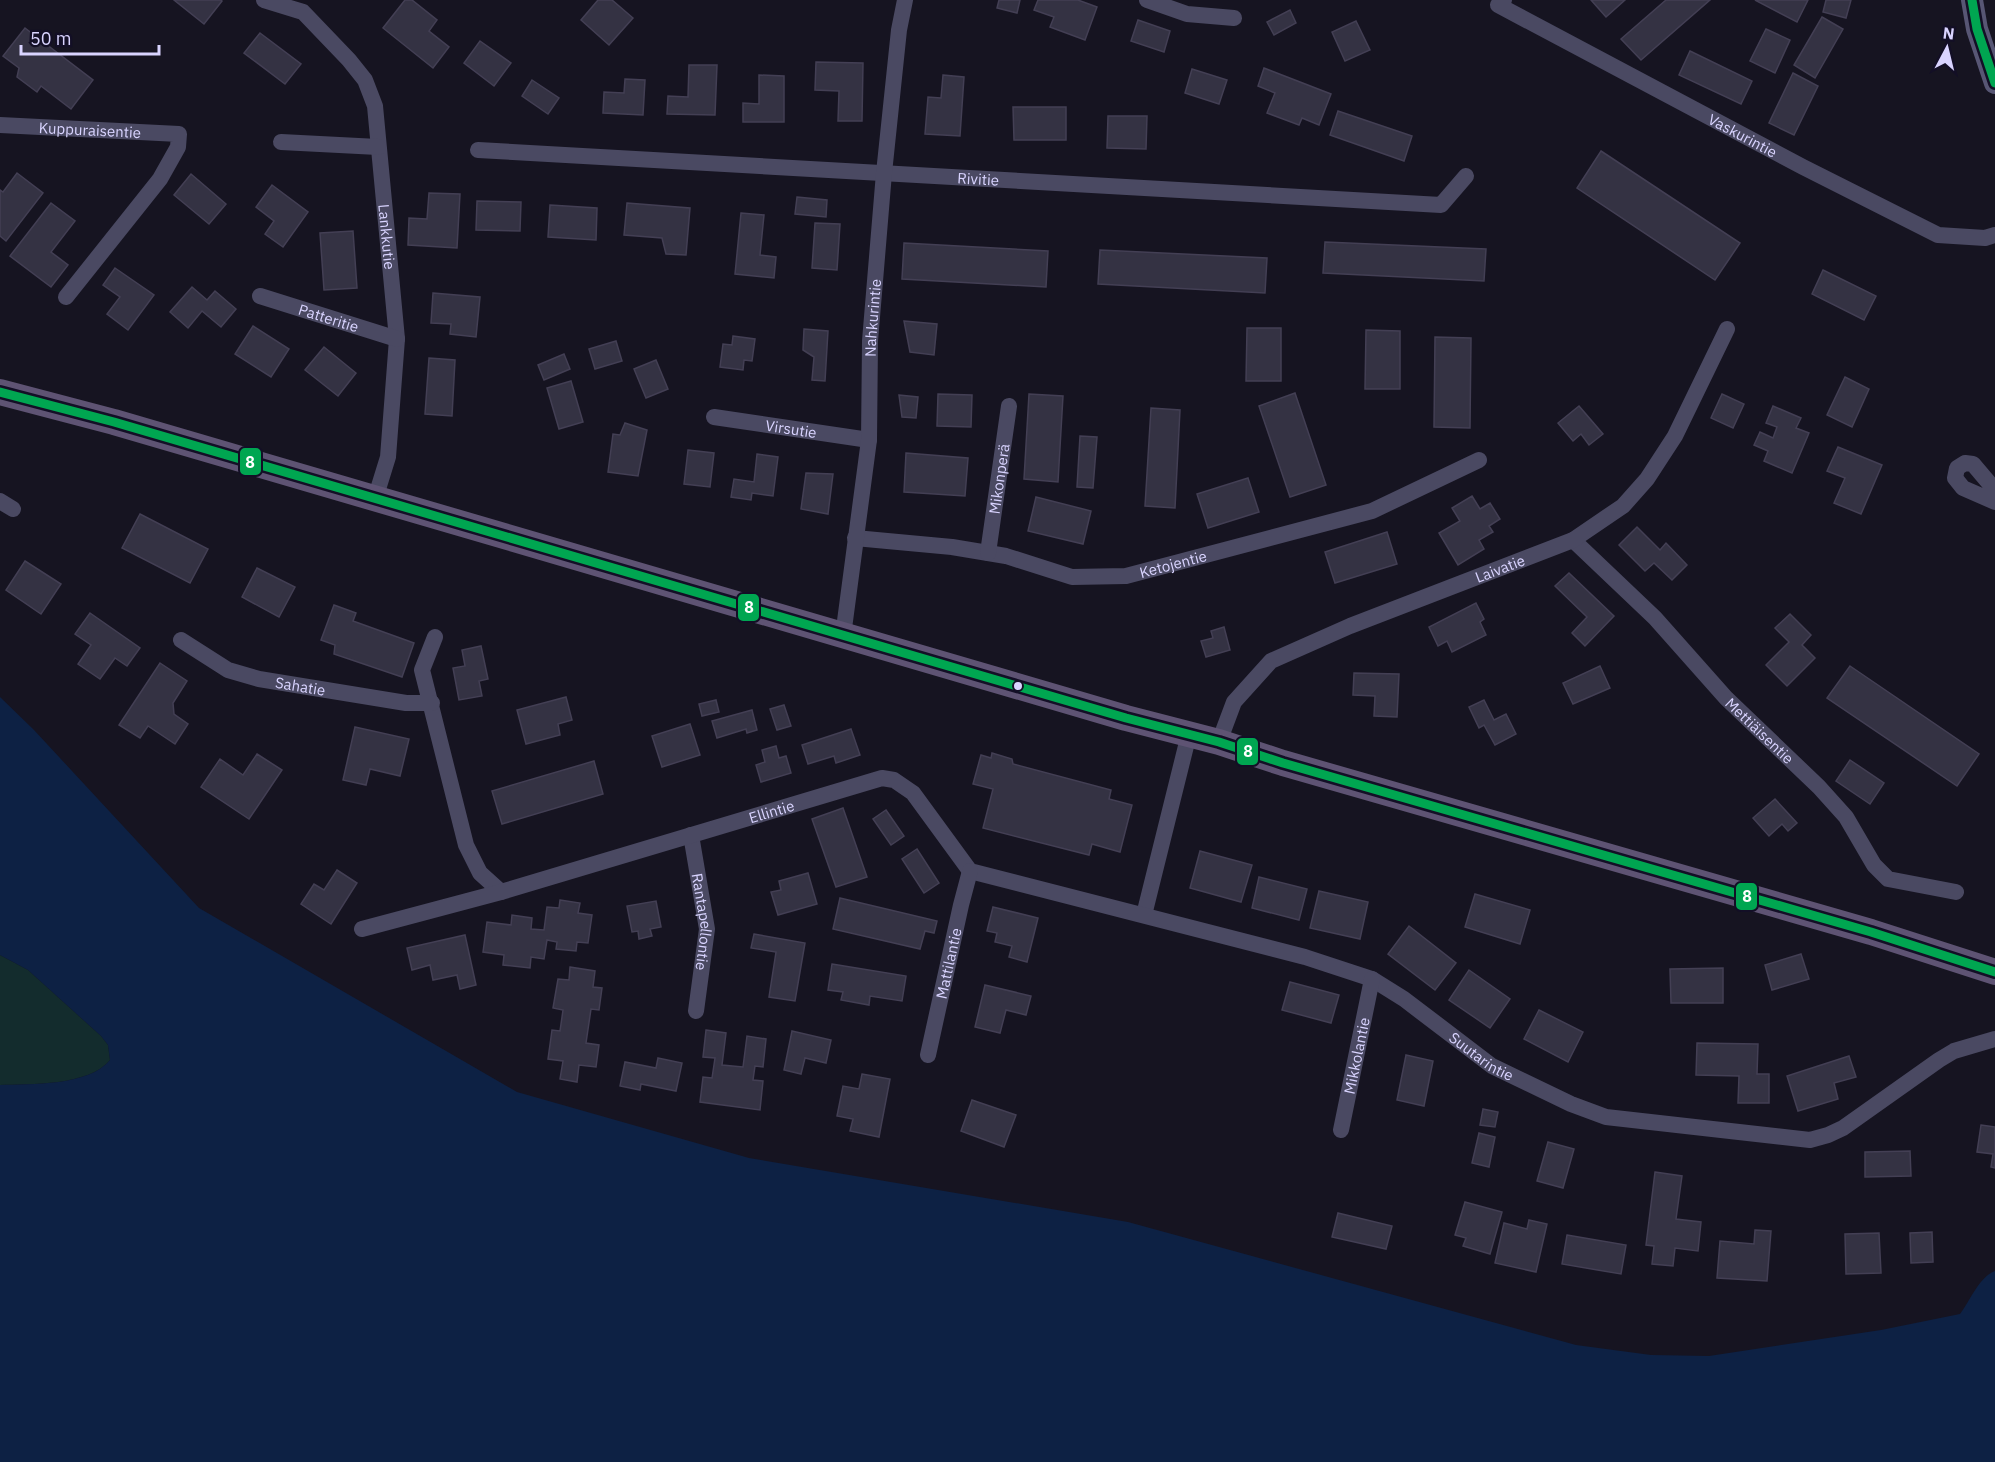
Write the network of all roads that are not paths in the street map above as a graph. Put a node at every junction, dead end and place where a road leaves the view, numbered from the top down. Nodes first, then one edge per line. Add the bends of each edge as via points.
1 (264, 0) edge
2 (905, 0) edge
3 (1147, 0) edge
4 (1972, 0) edge
5 (1501, 3) edge
6 (304, 6) edge
7 (1234, 18) dead end
8 (1995, 83) edge
9 (0, 125) edge
10 (280, 141) dead end
11 (378, 147) junction
12 (478, 150) dead end
13 (884, 173) junction
14 (1466, 176) dead end
15 (1995, 235) edge
16 (260, 296) dead end
17 (66, 297) dead end
18 (1726, 329) dead end
19 (397, 339) junction
20 (0, 392) edge
21 (1009, 406) dead end
22 (714, 417) dead end
23 (869, 440) junction
24 (1479, 460) dead end
25 (1995, 490) edge
26 (375, 499) junction
27 (1995, 502) edge
28 (855, 538) junction
29 (1573, 540) junction
30 (988, 553) junction
31 (843, 636) junction
32 (435, 638) dead end
33 (181, 640) dead end
34 (432, 703) junction
35 (1189, 734) junction
36 (1220, 742) junction
37 (691, 835) junction
38 (970, 871) junction
39 (501, 892) junction
40 (1956, 892) dead end
41 (1144, 915) junction
42 (362, 929) dead end
43 (1894, 939) junction
44 (1995, 958) edge
45 (1995, 972) edge
46 (1372, 979) junction
47 (696, 1011) dead end
48 (1995, 1039) edge
49 (927, 1055) dead end
50 (1341, 1130) dead end

1 - 6 street
2 - 13 street, Nahkurintie
3 - 7 street via 1187,14
4 - 8 main road
5 - 15 street, Vaskurintie via 1803,167 1938,235
6 - 11 street, Lankkutie via 364,80 375,106
9 - 17 street, Kuppuraisentie via 179,134 178,147 160,179
10 - 11 street
11 - 19 street, Lankkutie
12 - 13 street, Rivitie
13 - 14 street, Rivitie via 1441,205
13 - 23 street, Nahkurintie via 870,341
16 - 19 street, Patteritie
18 - 29 street, Laivatie via 1675,436 1647,479 1623,506
19 - 26 street, Lankkutie via 388,458
20 - 26 main road
21 - 30 street, Mikonperä
22 - 23 street, Virsutie
23 - 28 street, Nahkurintie
24 - 30 street, Ketojentie via 1372,511 1125,576 1072,578
25 - 27 street via 1973,464 1957,468 1955,478 1963,488
26 - 31 main road
28 - 30 street, Ketojentie
28 - 31 street, Nahkurintie
29 - 36 street, Laivatie via 1350,626 1271,662 1234,702
29 - 40 street, Mettiäisentie via 1655,618 1726,698 1819,787 1846,818 1874,866 1888,879
31 - 35 main road
32 - 34 street via 422,670
33 - 34 street, Sahatie via 228,670 259,679 406,703
34 - 39 street via 466,845 480,873
35 - 36 main road
35 - 41 street
36 - 43 main road
37 - 38 street, Ellintie via 882,778 894,780 913,793
37 - 39 street, Ellintie
37 - 47 street, Rantapellontie via 707,928
38 - 41 street
38 - 49 street, Mattilantie
39 - 42 street, Ellintie
41 - 46 street, Suutarintie via 1305,957
43 - 44 main road
43 - 45 main road
46 - 48 street, Suutarintie via 1491,1066 1571,1104 1606,1117 1792,1139 1810,1140 1836,1132 1954,1051
46 - 50 street, Mikkolantie

